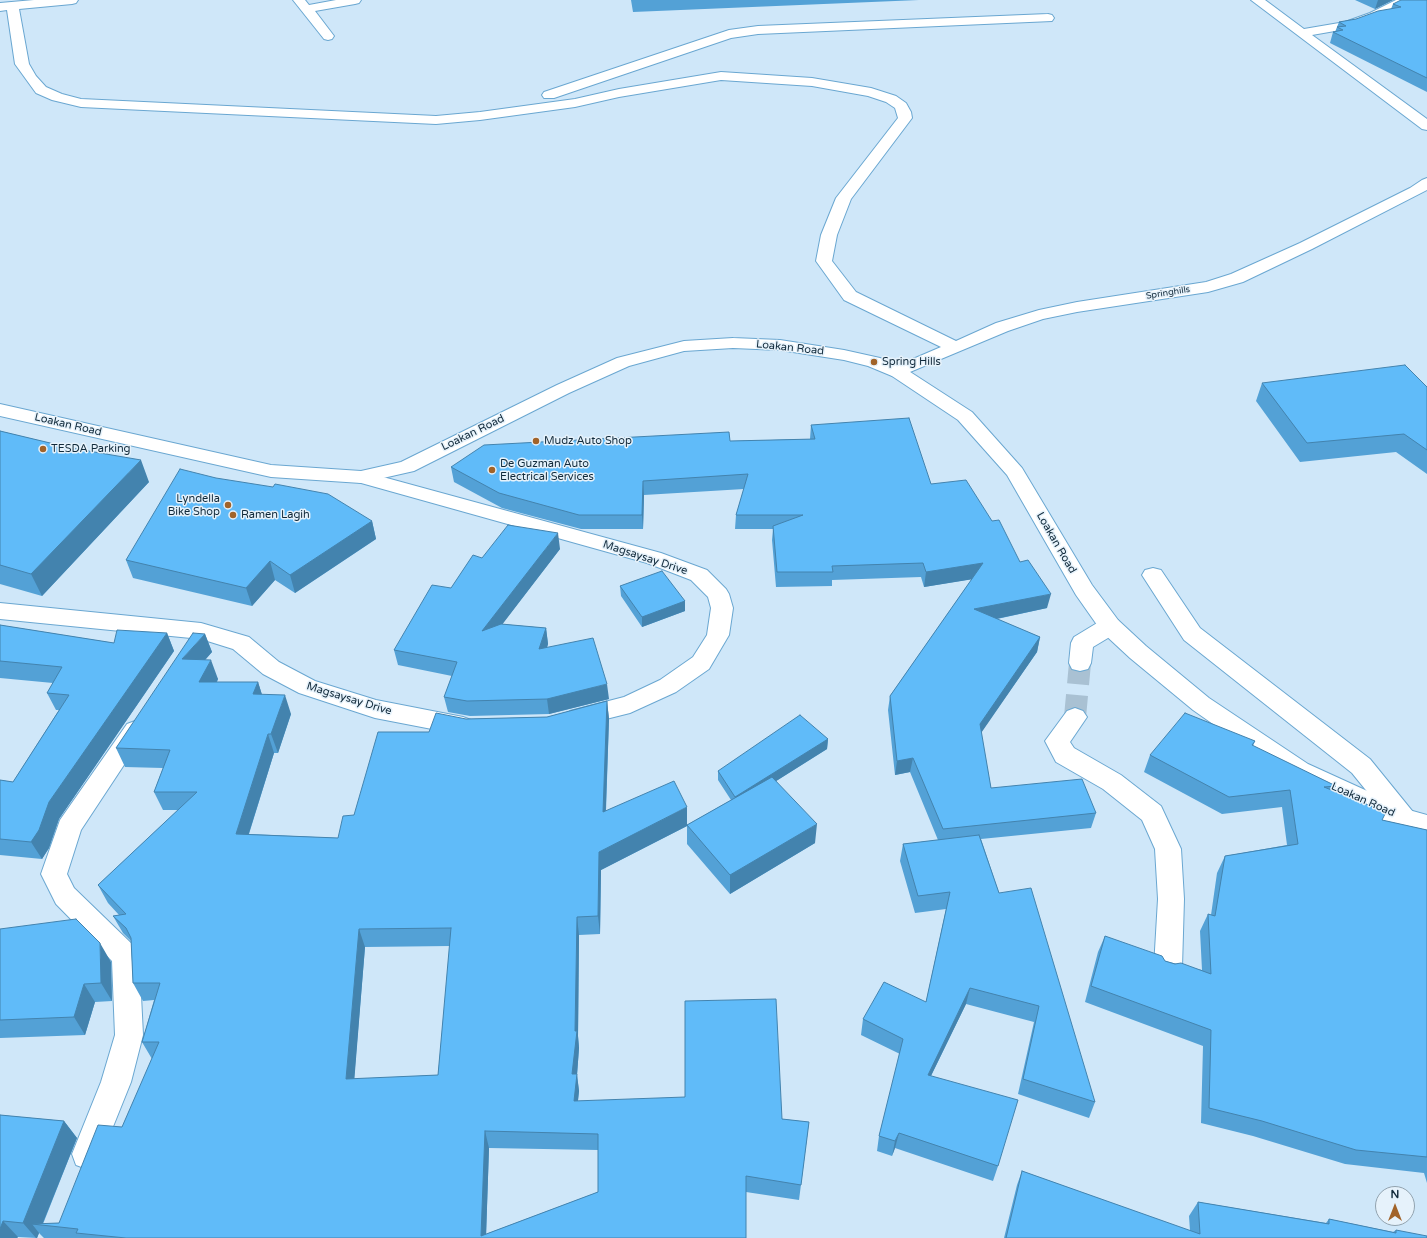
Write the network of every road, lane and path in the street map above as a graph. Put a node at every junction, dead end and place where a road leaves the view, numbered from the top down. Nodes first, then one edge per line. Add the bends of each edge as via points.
1 (72, 0) edge
2 (355, 0) edge
3 (1257, 0) edge
4 (1405, 0) edge
5 (303, 5) edge
6 (7, 7) edge
7 (1048, 18) dead end
8 (1303, 33) junction
9 (328, 36) dead end
10 (436, 120) junction
11 (1427, 126) edge
12 (1427, 183) edge
13 (955, 347) junction
14 (898, 372) junction
15 (0, 410) edge
16 (361, 478) junction
17 (1153, 575) dead end
18 (3, 617) edge
19 (1110, 626) junction
20 (1080, 663) tunnel mouth
21 (148, 709) edge
22 (1075, 717) tunnel mouth
23 (556, 723) edge
24 (486, 727) edge
25 (1404, 819) junction
26 (1427, 826) edge
27 (1168, 967) edge
28 (77, 1179) edge

1 - 6 street
2 - 5 street
3 - 8 street
4 - 8 street via 1374,16 1348,25
5 - 9 street
6 - 10 street via 22,64 41,90 57,98 81,103 137,107
7 - 10 street via 758,30 729,34 516,105
8 - 11 street
10 - 13 street via 575,103 721,76 812,82 870,92 891,99 901,106 905,118 844,198 829,235 824,261 850,296
12 - 13 street, Springhills via 1306,246 1237,278 1208,287 1039,315
13 - 14 street, Springhills
14 - 16 street, Loakan Road via 851,356 780,345 733,343 684,346 616,365 407,467
14 - 19 street, Loakan Road via 965,416 1015,472 1084,590
15 - 16 street, Loakan Road via 271,471
16 - 23 street, Magsaysay Drive via 654,558 699,576 718,594 722,608 718,635 701,663 668,686 630,704
17 - 25 street via 1192,634 1361,766
18 - 24 street, Magsaysay Drive via 195,641 241,643 271,668 307,687 375,710 470,727
19 - 20 street via 1082,643
19 - 25 street, Loakan Road via 1201,704 1299,772
21 - 28 street via 69,827 54,874 65,896 125,956 129,1035 116,1082
22 - 27 street via 1057,741 1065,755 1112,782 1152,813 1168,849 1171,899
25 - 26 street, Loakan Road

